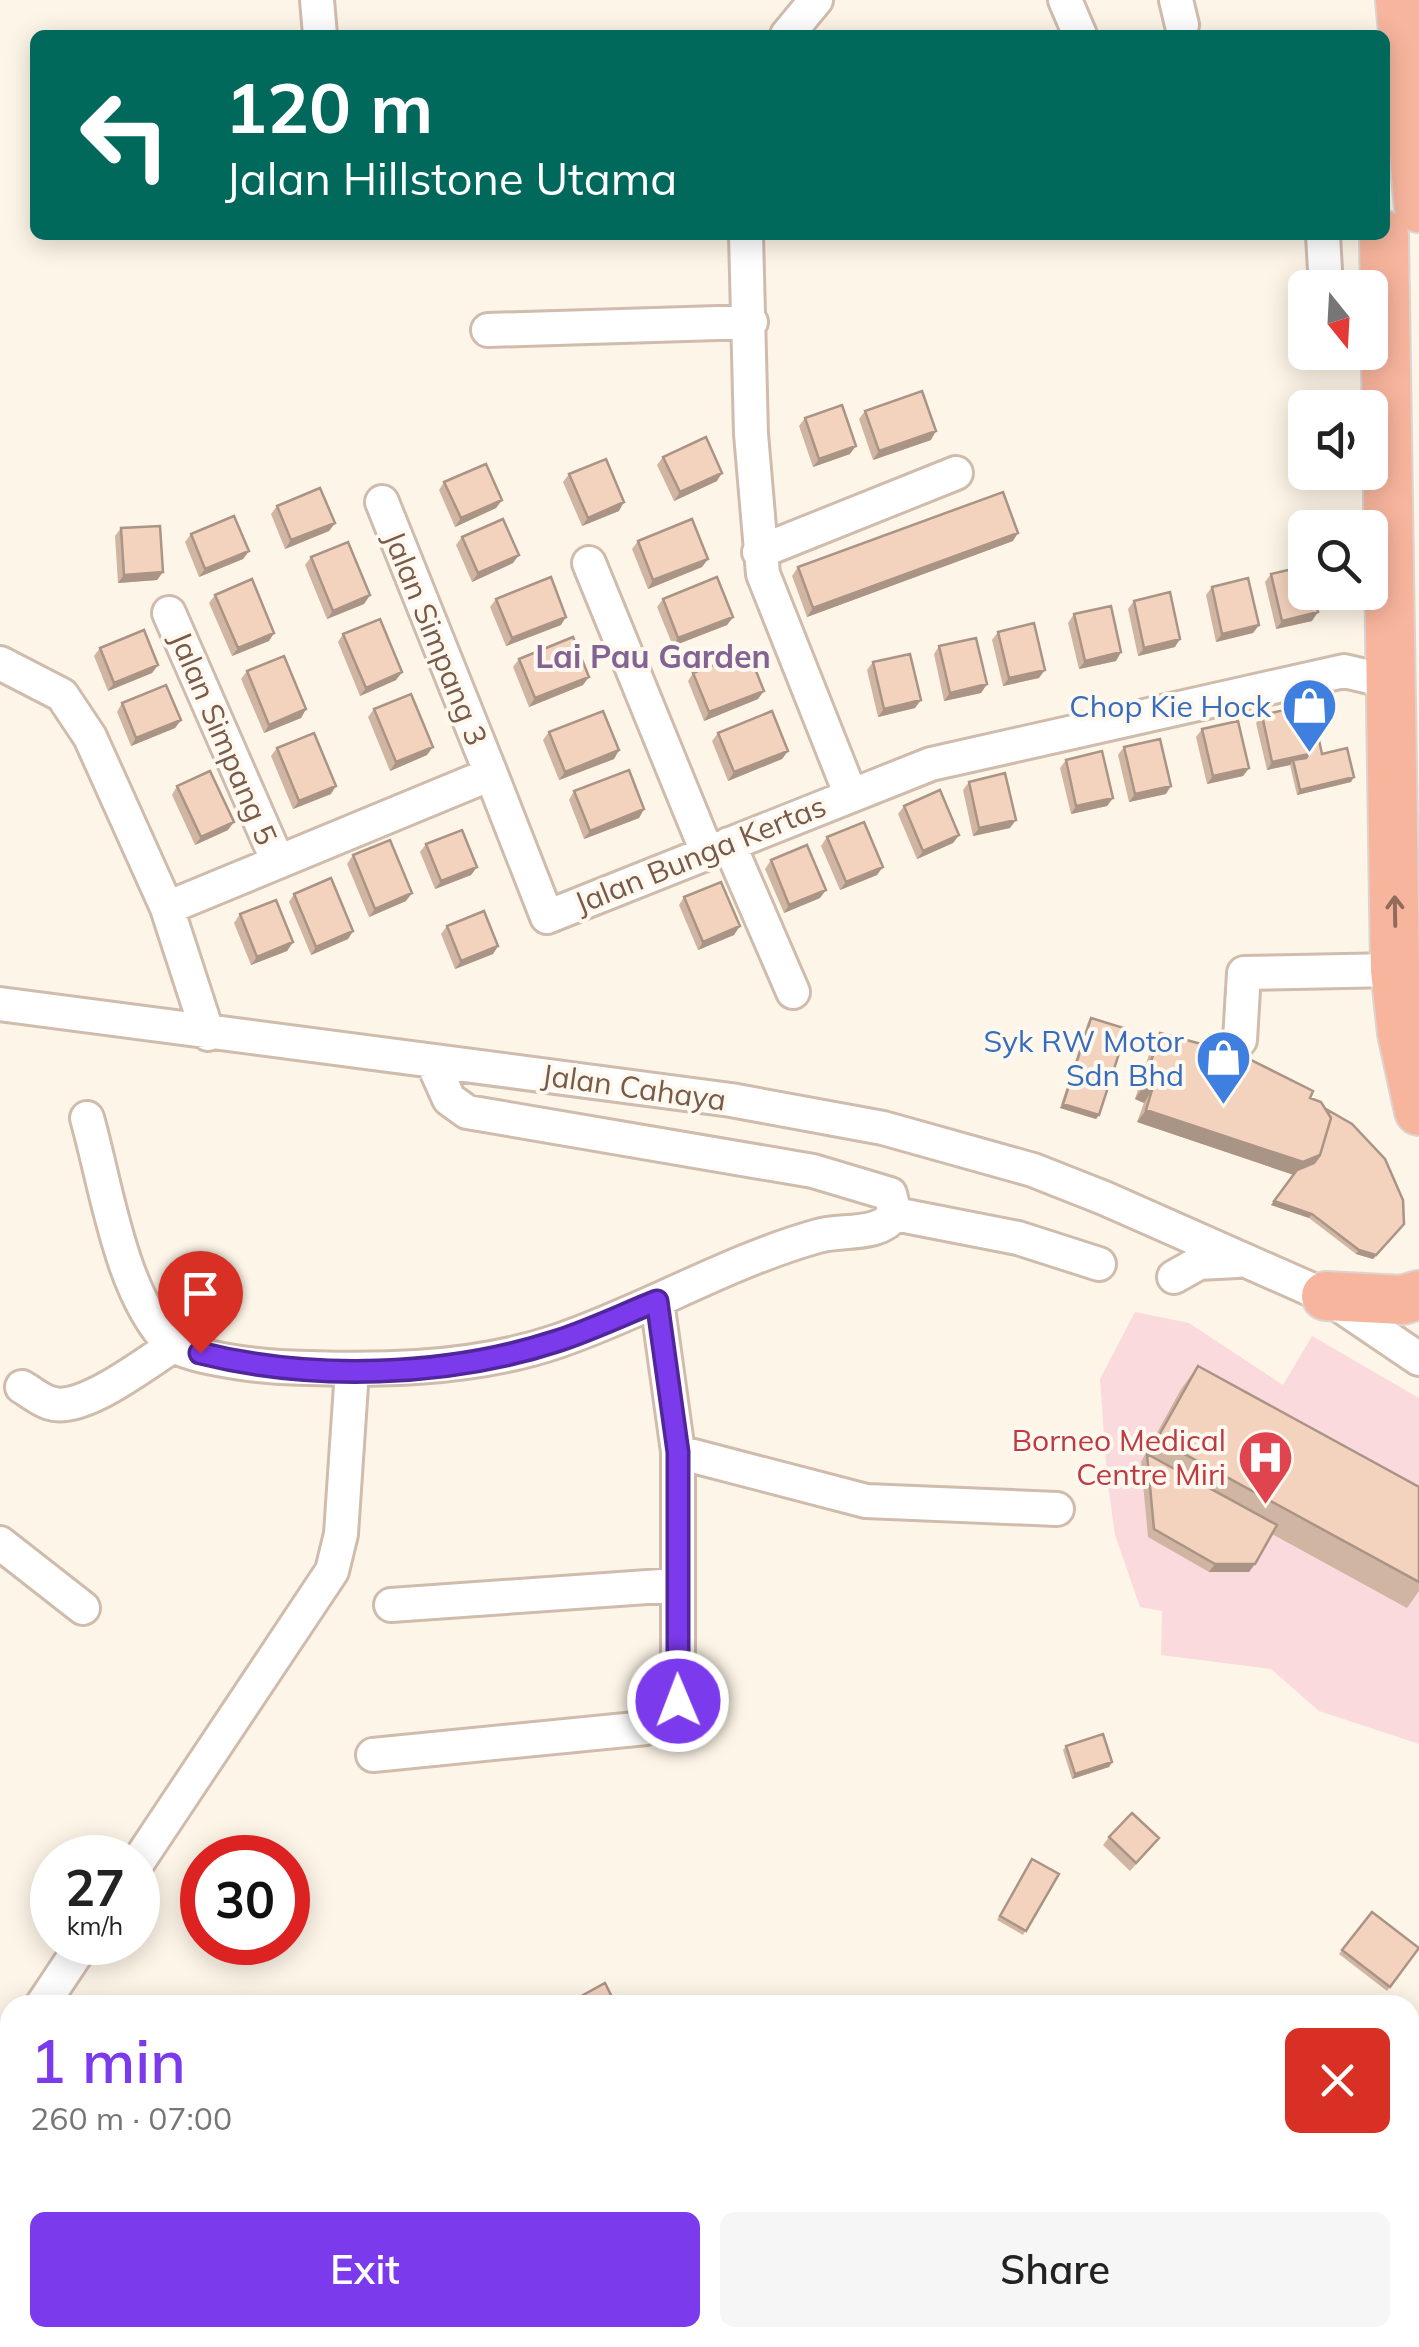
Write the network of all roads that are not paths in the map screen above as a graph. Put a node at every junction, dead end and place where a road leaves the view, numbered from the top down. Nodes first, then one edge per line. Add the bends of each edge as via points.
1 (317, 0) edge
2 (816, 0) edge
3 (1065, 0) edge
4 (1368, 0) edge
5 (1400, 0) edge
6 (320, 30) edge
7 (790, 30) edge
8 (1078, 30) edge
9 (1371, 30) edge
10 (1419, 208) edge
11 (746, 240) edge
12 (1323, 240) edge
13 (1384, 240) edge
14 (1325, 270) edge
15 (751, 322) junction
16 (488, 330) dead end
17 (956, 473) dead end
18 (382, 502) dead end
19 (759, 552) junction
20 (589, 563) dead end
21 (170, 613) dead end
22 (1389, 632) junction
23 (0, 663) edge
24 (1344, 672) junction
25 (1390, 695) junction
26 (491, 774) junction
27 (850, 793) junction
28 (718, 848) junction
29 (278, 862) junction
30 (166, 908) junction
31 (1395, 970) junction
32 (793, 992) dead end
33 (0, 1004) edge
34 (208, 1034) junction
35 (1240, 1040) dead end
36 (432, 1060) junction
37 (1419, 1111) edge
38 (87, 1118) dead end
39 (895, 1214) junction
40 (1246, 1261) junction
41 (1099, 1264) dead end
42 (1174, 1277) dead end
43 (1419, 1295) edge
44 (1326, 1296) junction
45 (657, 1301) junction
46 (173, 1346) junction
47 (1419, 1359) edge
48 (352, 1370) junction
49 (22, 1387) dead end
50 (678, 1452) junction
51 (1057, 1509) dead end
52 (0, 1543) edge
53 (676, 1585) junction
54 (390, 1605) dead end
55 (83, 1608) dead end
56 (373, 1755) dead end
57 (156, 1835) edge
58 (69, 1965) edge
59 (49, 1995) edge

1 - 6 street
2 - 7 street
3 - 8 street
4 - 9 highway
5 - 10 highway
11 - 15 street
12 - 14 street
13 - 22 highway
15 - 16 street
15 - 19 street
17 - 19 street
18 - 26 street, Jalan Simpang 3
19 - 27 street
20 - 28 street
21 - 29 street, Jalan Simpang 5
22 - 24 street, Jalan Bunga Kertas
22 - 25 highway
23 - 30 street via 62,694 80,720
24 - 25 street via 1374,678
24 - 27 street, Jalan Bunga Kertas via 930,764
31 -> 25 highway
26 - 28 street, Jalan Bunga Kertas via 547,917
26 - 29 street
27 - 28 street, Jalan Bunga Kertas
28 - 32 street
29 - 30 street
30 - 34 street
31 - 35 street via 1244,974
31 - 37 highway
33 - 34 street, Jalan Cahaya
34 - 36 street, Jalan Cahaya
36 - 39 street via 449,1099 467,1112 814,1171 890,1194
36 - 40 street, Jalan Cahaya via 883,1128 1032,1170
38 - 46 street via 112,1230 152,1319
39 - 41 street via 1018,1238
39 - 45 street via 876,1228 818,1236
40 - 42 street via 1199,1263
40 - 44 street, Jalan Cahaya
43 - 44 highway
44 - 47 street, Jalan Cahaya
45 - 48 street via 555,1342 451,1363
45 - 50 street
46 - 48 street via 254,1366
46 - 49 street via 72,1404 52,1404
48 - 57 street via 341,1534 332,1571
50 - 51 street via 866,1501
50 - 53 street
52 - 55 street
53 - 54 street
53 - 56 street via 678,1701 668,1717 646,1728
58 - 59 street

